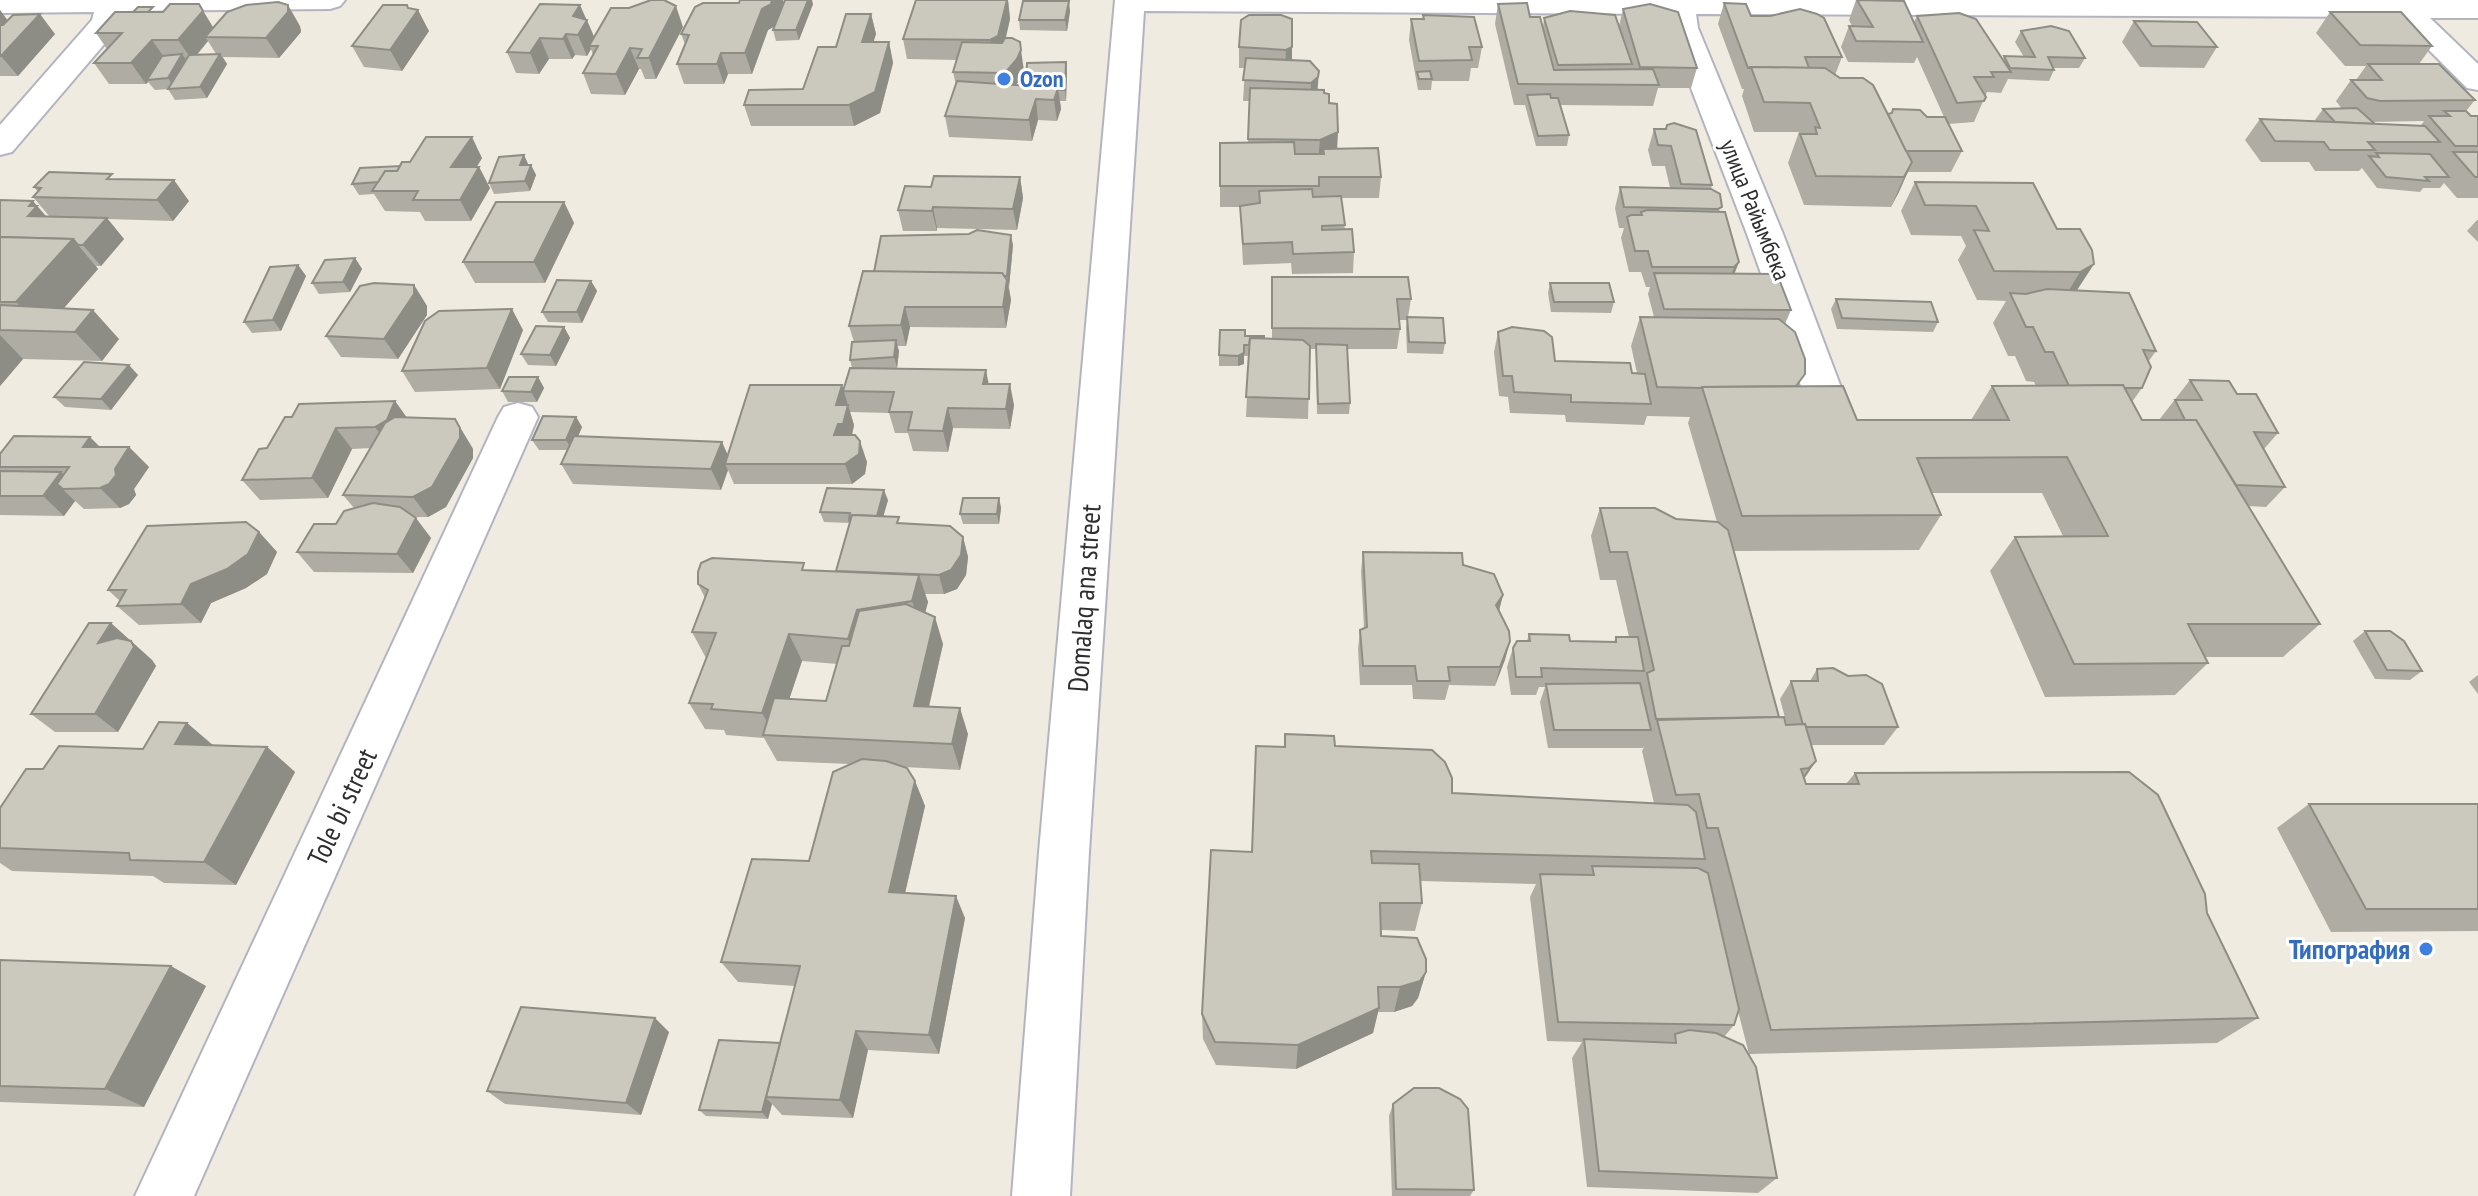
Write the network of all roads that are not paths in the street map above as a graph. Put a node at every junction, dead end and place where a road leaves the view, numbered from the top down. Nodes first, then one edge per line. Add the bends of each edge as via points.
1 (330, 0) edge
2 (110, 1) edge
3 (1130, 1) edge
4 (0, 4) edge
5 (2399, 4) edge
6 (1680, 6) junction
7 (2478, 9) edge
8 (2478, 81) edge
9 (0, 145) edge
10 (1831, 414) edge
11 (518, 417) dead end
12 (164, 1196) edge
13 (1041, 1196) edge

1 - 2 street
2 - 4 street
2 - 9 street via 107,22
3 - 6 street
3 - 13 street, Domalaq ana street
5 - 6 street
5 - 7 street
5 - 8 street
6 - 10 street, улица Райымбека via 1683,28
11 - 12 street, Tole bi street

